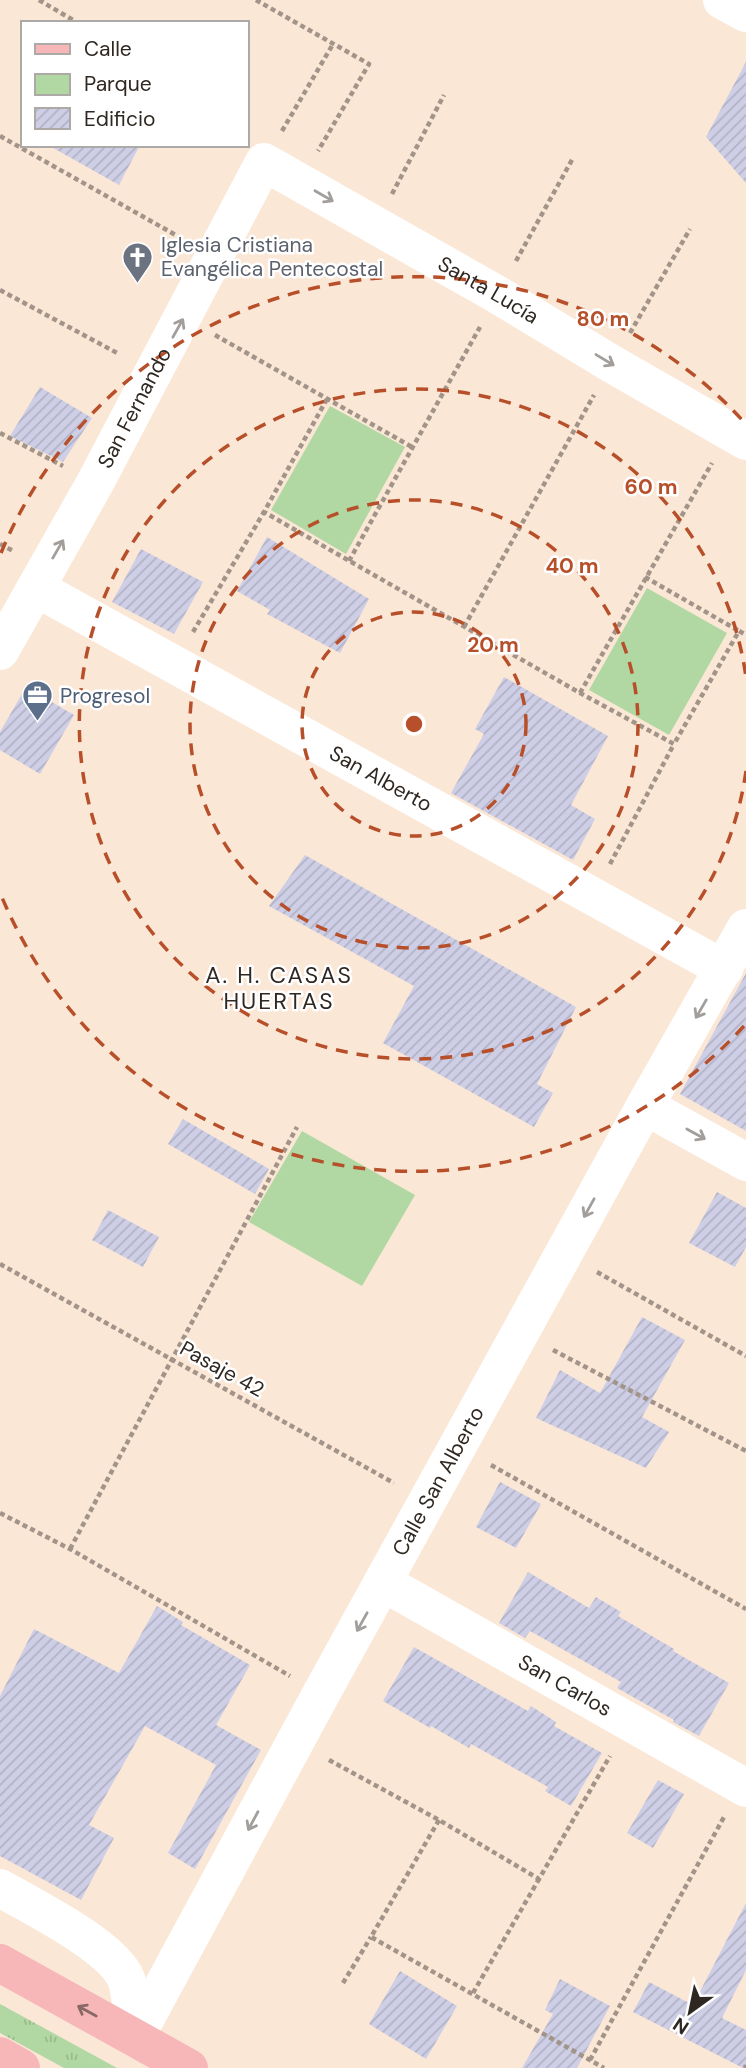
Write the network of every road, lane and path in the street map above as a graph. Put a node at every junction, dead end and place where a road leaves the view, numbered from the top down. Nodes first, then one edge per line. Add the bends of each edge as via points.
1 (39, 0) edge
2 (256, 0) edge
3 (722, 0) edge
4 (746, 13) edge
5 (75, 21) edge
6 (333, 44) junction
7 (444, 95) dead end
8 (0, 135) edge
9 (21, 147) edge
10 (21, 147) edge
11 (573, 158) dead end
12 (264, 162) junction
13 (299, 182) junction
14 (376, 225) junction
15 (690, 229) dead end
16 (216, 257) junction
17 (0, 290) edge
18 (498, 295) junction
19 (184, 317) junction
20 (612, 364) junction
21 (154, 372) junction
22 (327, 399) junction
23 (0, 433) edge
24 (738, 436) edge
25 (412, 447) junction
26 (95, 483) junction
27 (264, 512) junction
28 (349, 561) junction
29 (645, 577) junction
30 (36, 588) junction
31 (464, 626) junction
32 (739, 631) junction
33 (746, 635) edge
34 (0, 651) edge
35 (174, 664) junction
36 (580, 692) junction
37 (674, 744) junction
38 (593, 896) junction
39 (746, 928) edge
40 (724, 969) junction
41 (645, 1106) junction
42 (297, 1127) dead end
43 (746, 1162) edge
44 (564, 1254) junction
45 (0, 1264) edge
46 (521, 1334) junction
47 (746, 1356) edge
48 (172, 1359) junction
49 (458, 1447) junction
50 (746, 1451) edge
51 (428, 1502) junction
52 (0, 1513) edge
53 (70, 1549) junction
54 (384, 1583) junction
55 (746, 1609) edge
56 (321, 1694) junction
57 (630, 1721) junction
58 (296, 1741) junction
59 (744, 1786) edge
60 (439, 1819) junction
61 (539, 1879) junction
62 (0, 1888) edge
63 (370, 1937) junction
64 (0, 1963) edge
65 (343, 1983) dead end
66 (473, 1993) junction
67 (135, 2038) junction
68 (0, 2056) edge
69 (590, 2060) junction
70 (21, 2068) edge
71 (190, 2068) edge
72 (604, 2068) edge

1 - 5 path
2 - 6 path
3 - 4 street
6 - 12 path
6 - 13 path via 369,64
7 - 14 path
8 - 10 path
9 - 16 path
11 - 18 path
12 - 13 street, Santa Lucía
12 - 16 street, San Fernando
13 -> 14 street, Santa Lucía
14 - 18 street, Santa Lucía
15 - 20 path
16 - 19 street, San Fernando
17 - 21 path
18 -> 20 street, Santa Lucía
18 - 25 path
21 -> 19 street, San Fernando
19 - 22 path
20 - 24 street, Santa Lucía
20 - 31 path
21 - 26 street, San Fernando
22 - 25 path
22 - 27 path
23 - 26 path
24 - 29 path
25 - 28 path
30 -> 26 street, San Fernando
27 - 28 path
27 - 35 path
28 - 31 path
29 - 32 path
29 - 36 path
30 - 34 street, San Fernando
30 - 35 street, San Alberto
31 - 36 path
32 - 33 path
32 - 37 path
35 - 38 street, San Alberto
36 - 37 path
37 - 38 path
38 - 40 street, San Alberto
39 - 40 street, Calle San Alberto
40 -> 41 street, Calle San Alberto
41 -> 43 street
41 -> 44 street, Calle San Alberto
42 - 48 path
44 - 46 street, Calle San Alberto
44 - 47 path
45 - 48 path, Pasaje 42
46 - 49 street, Calle San Alberto
46 - 50 path
48 - 51 path, Pasaje 42
48 - 53 path
49 - 51 street, Calle San Alberto
49 - 55 path
51 - 54 street, Calle San Alberto
52 - 53 path
53 - 56 path
54 -> 56 street, Calle San Alberto
54 - 57 street, San Carlos
56 - 58 street, Calle San Alberto
57 - 59 street, San Carlos
57 - 61 path
58 - 60 path
58 -> 67 street, Calle San Alberto
59 - 69 path
60 - 61 path
60 - 63 path
61 - 66 path
62 - 67 street via 81,1934 109,1957 126,1978
63 - 65 path
63 - 66 path
67 -> 64 main road
66 - 69 path
67 - 71 main road
68 - 70 main road
69 - 72 path

